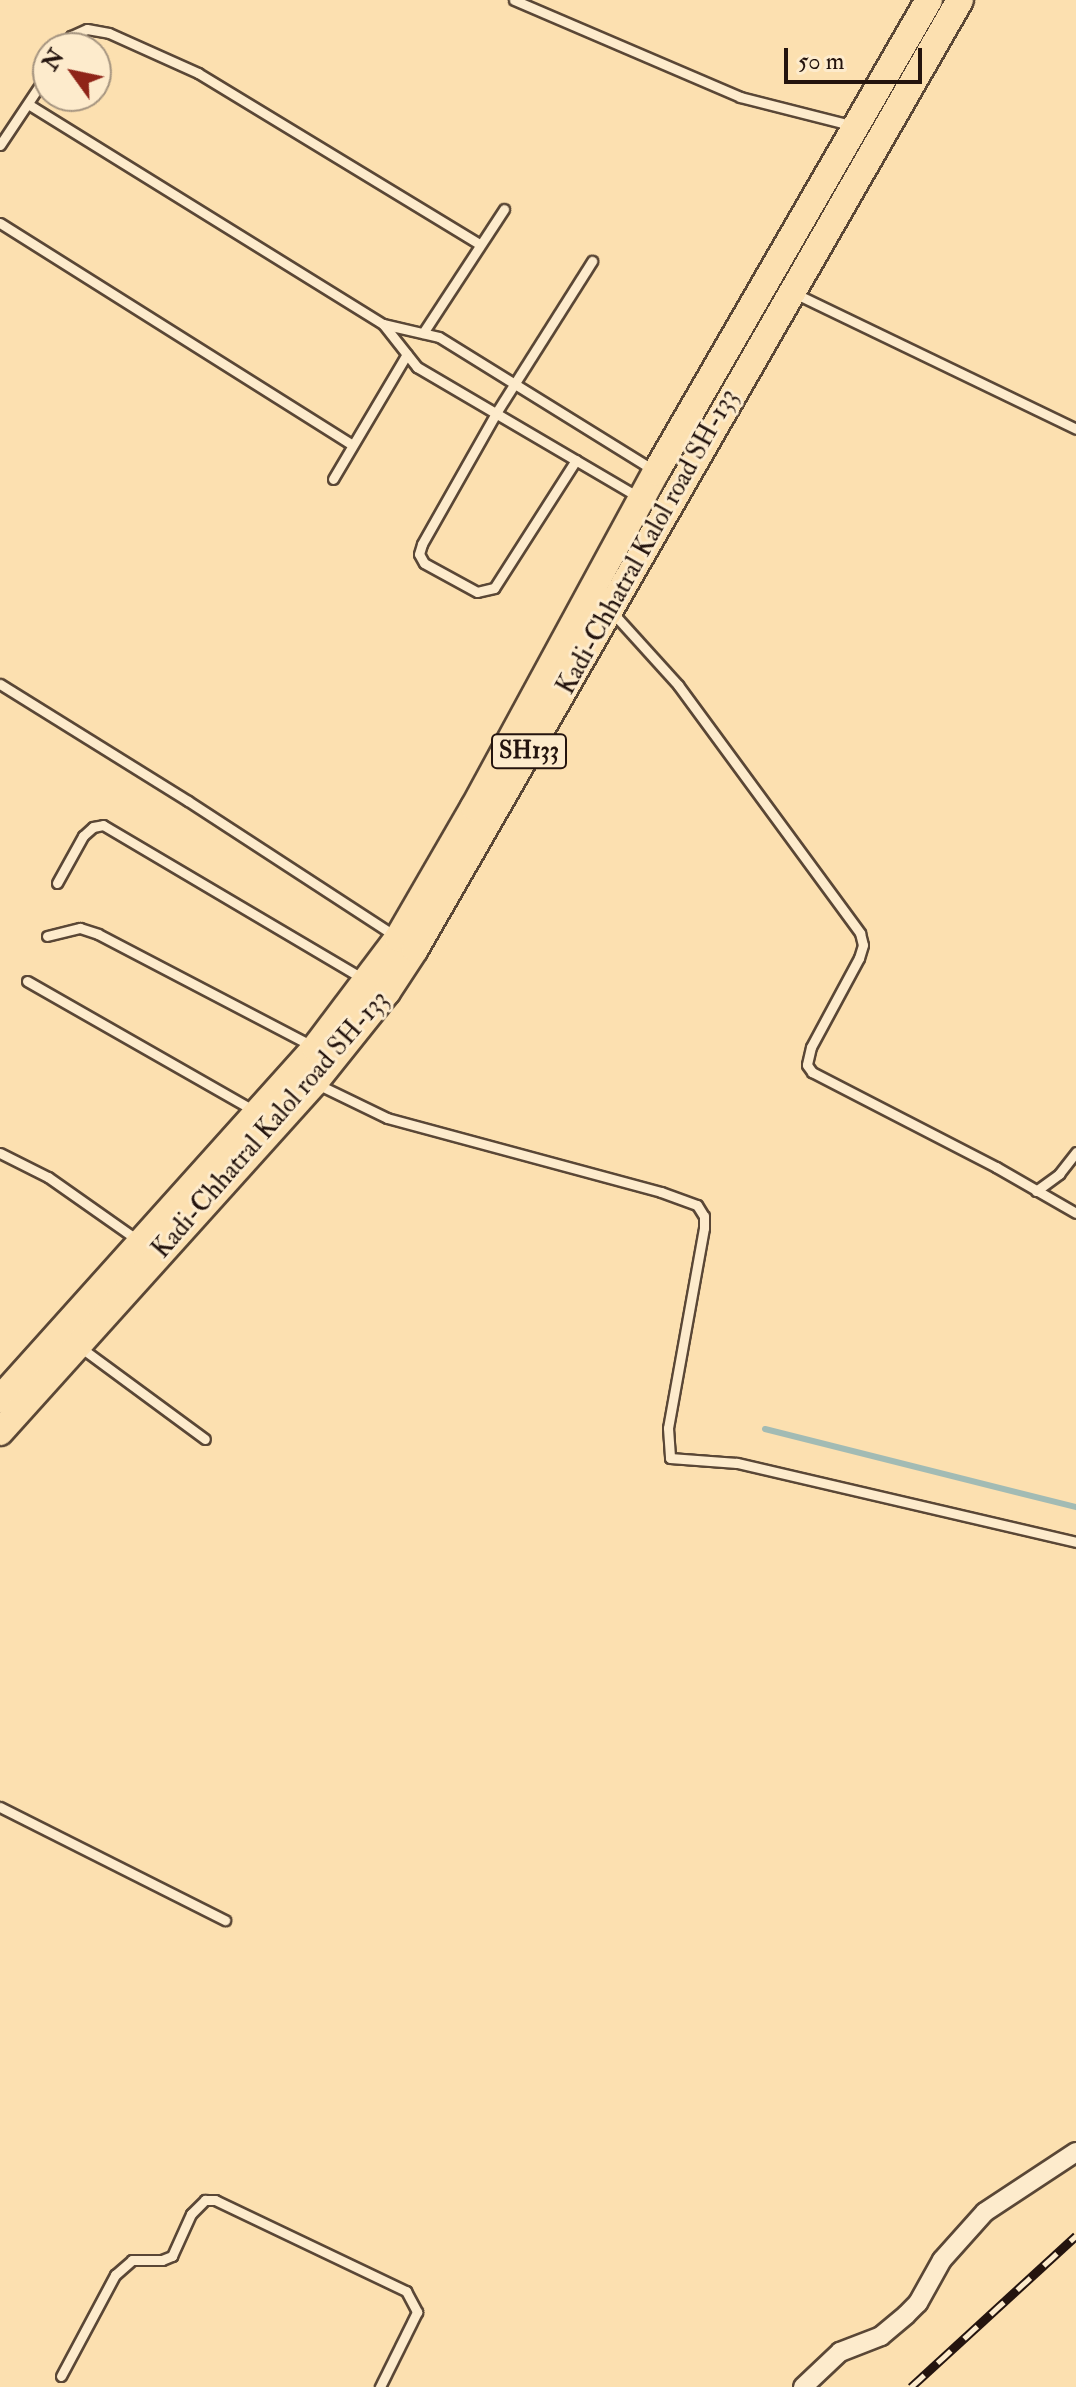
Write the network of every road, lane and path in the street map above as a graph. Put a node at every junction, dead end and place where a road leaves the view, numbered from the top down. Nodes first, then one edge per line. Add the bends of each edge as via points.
1 (514, 0) edge
2 (929, 0) edge
3 (960, 0) edge
4 (527, 3) edge
5 (80, 32) edge
6 (104, 32) edge
7 (112, 34) edge
8 (32, 98) edge
9 (28, 104) junction
10 (858, 127) junction
11 (0, 145) edge
12 (504, 209) dead end
13 (0, 223) edge
14 (479, 244) junction
15 (592, 261) dead end
16 (791, 291) junction
17 (383, 324) junction
18 (423, 333) junction
19 (407, 354) junction
20 (516, 385) junction
21 (496, 413) junction
22 (1076, 429) edge
23 (351, 444) junction
24 (576, 460) junction
25 (656, 472) junction
26 (333, 479) dead end
27 (642, 499) junction
28 (610, 610) junction
29 (0, 684) edge
30 (57, 883) dead end
31 (47, 936) dead end
32 (398, 938) junction
33 (27, 981) dead end
34 (366, 981) junction
35 (324, 1054) junction
36 (314, 1083) junction
37 (258, 1113) junction
38 (1076, 1152) edge
39 (0, 1153) edge
40 (1036, 1191) junction
41 (1076, 1213) edge
42 (141, 1243) junction
43 (77, 1345) junction
44 (0, 1399) edge
45 (0, 1432) edge
46 (205, 1439) dead end
47 (1076, 1542) edge
48 (0, 1807) edge
49 (225, 1920) dead end
50 (1076, 2152) edge
51 (61, 2376) dead end
52 (380, 2387) edge
53 (803, 2387) edge

1 - 4 lane
2 - 10 main road, Kadi-Chhatral Kalol road SH-133 / SH133
3 - 16 main road, Kadi-Chhatral Kalol road SH-133 / SH133
4 - 10 lane via 740,97
5 - 6 lane
7 - 14 lane via 198,73
8 - 9 lane
9 - 11 lane
9 - 17 lane
10 - 25 main road, Kadi-Chhatral Kalol road SH-133 / SH133
12 - 14 lane
13 - 23 lane
14 - 18 lane
15 - 20 lane
16 - 22 lane
16 - 28 main road, Kadi-Chhatral Kalol road SH-133 / SH133
17 - 18 lane
17 - 19 lane
18 - 20 lane via 439,337
19 - 21 lane via 417,367
19 - 23 lane
20 - 21 lane
20 - 25 lane
21 - 24 lane
21 - 24 lane via 422,544 419,554 424,563 477,592 494,588
23 - 26 lane
24 - 27 lane
25 - 27 main road, Kadi-Chhatral Kalol road SH-133 / SH133
27 - 32 main road, Kadi-Chhatral Kalol road SH-133 / SH133
28 - 35 main road, Kadi-Chhatral Kalol road SH-133 / SH133 via 415,949
28 - 40 lane via 678,685 860,933 859,958 811,1047 807,1065 812,1072
29 - 32 lane
30 - 34 lane via 83,836 103,825
31 - 35 lane via 80,928 98,934
32 - 34 main road, Kadi-Chhatral Kalol road SH-133 / SH133
33 - 37 lane
34 - 35 main road, Kadi-Chhatral Kalol road SH-133 / SH133
35 - 36 main road, Kadi-Chhatral Kalol road SH-133 / SH133
35 - 37 main road, Kadi-Chhatral Kalol road SH-133 / SH133
36 - 43 main road, Kadi-Chhatral Kalol road SH-133 / SH133
36 - 47 lane via 387,1118 697,1205 704,1228 668,1428 670,1458 737,1463
37 - 42 main road, Kadi-Chhatral Kalol road SH-133 / SH133
38 - 40 lane
39 - 42 lane via 48,1177
40 - 41 lane
42 - 44 main road, Kadi-Chhatral Kalol road SH-133 / SH133
43 - 45 main road, Kadi-Chhatral Kalol road SH-133 / SH133
43 - 46 lane
48 - 49 lane
50 - 53 street via 977,2220 942,2260 906,2315 881,2336 840,2352
51 - 52 lane via 115,2275 132,2260 172,2256 191,2214 205,2200 215,2200 406,2291 417,2312

